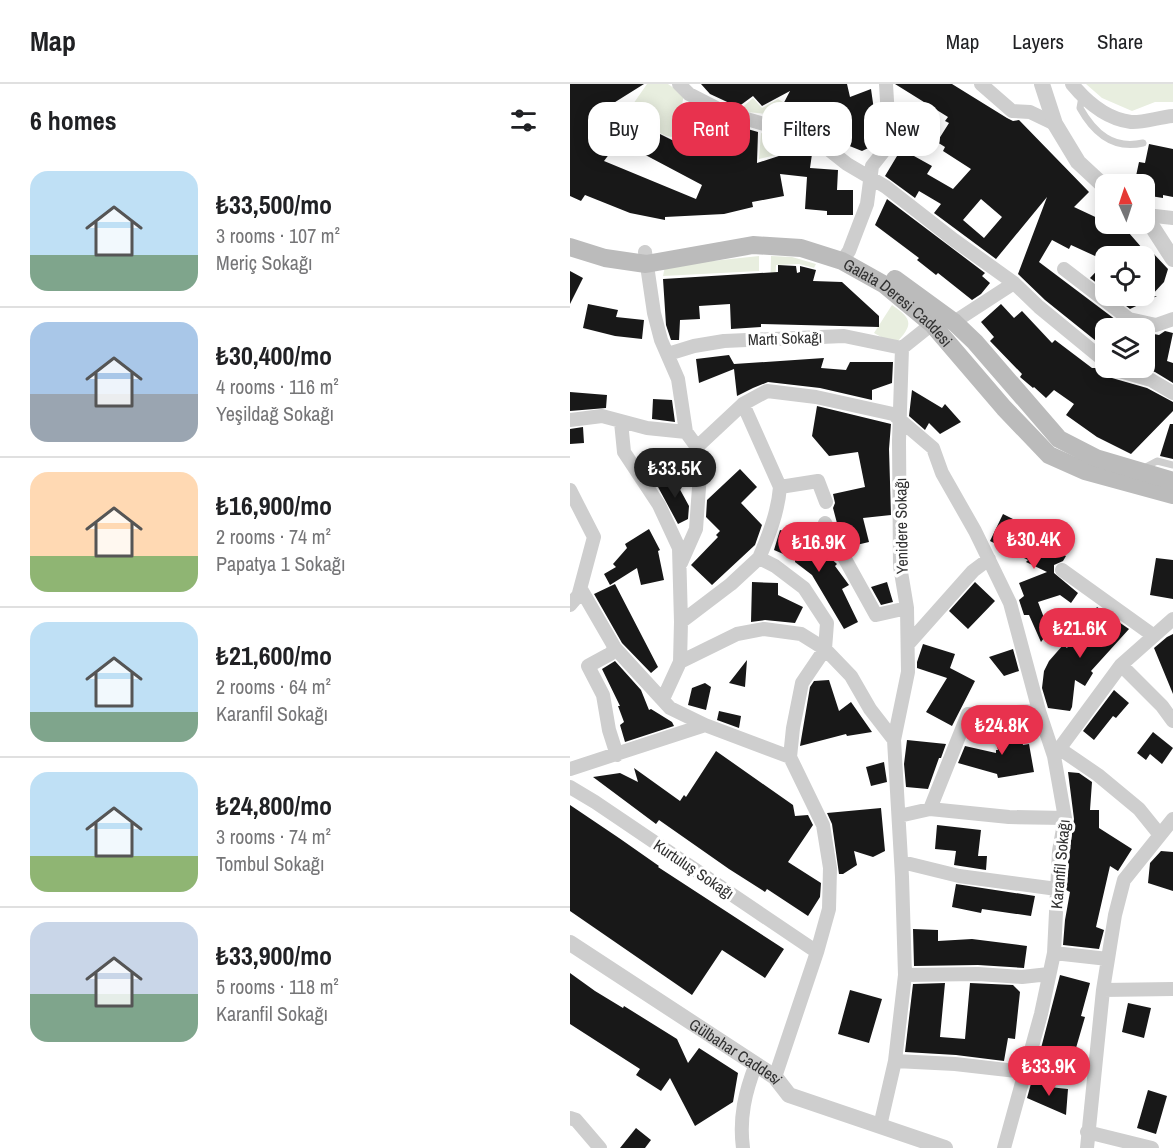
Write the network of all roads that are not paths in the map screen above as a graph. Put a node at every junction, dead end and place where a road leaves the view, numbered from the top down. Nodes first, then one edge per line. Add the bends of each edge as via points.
1 (679, 84) edge
2 (886, 84) edge
3 (981, 84) edge
4 (1042, 84) edge
5 (1072, 84) edge
6 (1082, 97) junction
7 (1173, 117) edge
8 (1055, 124) junction
9 (1143, 143) dead end
10 (870, 176) junction
11 (1095, 178) edge
12 (1155, 216) edge
13 (1173, 218) edge
14 (1155, 231) edge
15 (570, 236) edge
16 (570, 247) edge
17 (846, 256) junction
18 (645, 258) junction
19 (1173, 259) edge
20 (1064, 268) dead end
21 (1014, 283) junction
22 (1173, 319) edge
23 (954, 322) junction
24 (932, 324) junction
25 (902, 348) junction
26 (1095, 353) edge
27 (668, 354) junction
28 (1144, 378) edge
29 (1173, 393) edge
30 (743, 404) junction
31 (900, 418) junction
32 (570, 420) edge
33 (621, 422) junction
34 (686, 432) junction
35 (697, 447) junction
36 (1173, 465) edge
37 (1136, 472) junction
38 (1173, 481) edge
39 (780, 487) junction
40 (570, 490) edge
41 (1173, 495) edge
42 (826, 502) dead end
43 (825, 523) dead end
44 (759, 558) junction
45 (989, 559) junction
46 (679, 567) junction
47 (1062, 570) dead end
48 (570, 581) edge
49 (580, 592) junction
50 (570, 605) edge
51 (907, 608) junction
52 (1173, 619) edge
53 (681, 622) junction
54 (1154, 636) junction
55 (909, 642) junction
56 (615, 648) junction
57 (825, 649) junction
58 (680, 662) junction
59 (1121, 664) junction
60 (663, 699) junction
61 (1039, 711) junction
62 (1173, 721) edge
63 (705, 724) junction
64 (894, 740) junction
65 (1057, 752) junction
66 (617, 755) junction
67 (790, 757) junction
68 (570, 769) edge
69 (570, 788) edge
70 (930, 809) junction
71 (899, 816) junction
72 (1065, 818) junction
73 (1173, 819) edge
74 (1160, 835) junction
75 (902, 862) junction
76 (1057, 889) junction
77 (570, 943) edge
78 (817, 952) junction
79 (1054, 953) junction
80 (1108, 959) junction
81 (1049, 974) junction
82 (905, 975) junction
83 (1173, 989) edge
84 (1102, 990) junction
85 (894, 1061) junction
86 (756, 1064) junction
87 (1025, 1072) junction
88 (775, 1077) junction
89 (570, 1107) edge
90 (573, 1119) edge
91 (880, 1126) junction
92 (1088, 1132) junction
93 (600, 1148) edge
94 (743, 1148) edge
95 (945, 1148) edge
96 (1004, 1148) edge
97 (1087, 1148) edge
98 (1152, 1148) edge

1 - 10 street via 689,94 726,113 823,145
2 - 10 street via 887,147 872,166
3 - 8 street via 1012,111 1030,112
4 - 8 street
5 - 6 street
6 - 7 street via 1101,110 1132,122
6 - 9 lane via 1080,108 1101,135 1130,146
8 - 11 street via 1078,162
10 - 17 street via 867,204
10 - 21 street
12 - 13 street
14 - 19 street
15 - 18 main road, Galata Deresi Caddesi
16 - 18 main road, Galata Deresi Caddesi via 605,258
17 - 18 main road, Galata Deresi Caddesi via 800,237 756,235
17 - 23 main road, Galata Deresi Caddesi via 892,278
17 - 24 main road, Galata Deresi Caddesi
18 - 27 street via 661,340
20 - 22 street via 1129,318 1156,325
21 - 23 street
21 - 26 street
23 - 24 street
23 - 37 main road, Galata Deresi Caddesi via 1059,439
24 - 25 street
24 - 41 main road, Galata Deresi Caddesi via 1049,455 1085,471
25 - 27 street, Martı Sokağı via 844,336 724,341
25 - 31 street, Yenidere Sokağı
27 - 34 street via 678,379
28 - 29 street
30 - 31 street via 767,391 816,397
30 - 35 street
30 - 39 street
31 - 45 street, Karanfil Sokağı via 933,448 942,473
31 - 51 street, Yenidere Sokağı via 900,566
32 - 33 street via 602,416
33 - 34 street
33 - 46 street via 624,452 659,505 679,548
34 - 35 street
35 - 46 street via 701,460 696,529
36 - 37 lane via 1157,461
37 - 38 main road, Galata Deresi Caddesi
39 - 42 street via 818,481
39 - 44 street via 771,530
40 - 49 street via 594,537
43 - 51 street via 876,615
44 - 53 street
44 - 57 street via 804,588 828,623
45 - 55 street via 973,571
45 - 61 street, Karanfil Sokağı via 1010,603
46 - 53 street
47 - 54 street
48 - 49 street
49 - 50 street
49 - 56 street
51 - 55 street, Yenidere Sokağı
52 - 54 street
53 - 58 street
54 - 59 street
55 - 64 street, Yenidere Sokağı via 908,672
56 - 60 street
56 - 66 street via 588,666 603,695
57 - 58 street via 801,634 764,629 737,634
57 - 64 street via 851,676
57 - 67 street via 802,683
58 - 60 street
59 - 62 street
59 - 65 street
60 - 63 street via 670,708
61 - 65 street, Karanfil Sokağı
61 - 70 street via 968,714
63 - 66 street
63 - 67 street
64 - 71 street, Yenidere Sokağı
65 - 72 street, Karanfil Sokağı
65 - 74 street via 1098,775 1139,809
66 - 68 street
67 - 78 street via 823,825 830,868 829,909
69 - 78 street, Kurtuluş Sokağı
70 - 71 street
70 - 72 street
71 - 75 street, Yenidere Sokağı
72 - 76 street, Karanfil Sokağı
73 - 74 street
74 - 80 street via 1124,880
75 - 76 street via 959,876
75 - 82 street, Yenidere Sokağı
76 - 79 street, Karanfil Sokağı
77 - 86 street, Gülbahar Caddesi
78 - 88 street
79 - 80 street
79 - 81 street, Karanfil Sokağı
80 - 84 street
81 - 82 street
81 - 87 street, Karanfil Sokağı
82 - 85 street, Yenidere Sokağı
83 - 84 street
84 - 92 street
85 - 87 street
85 - 91 street, Yenidere Sokağı
86 - 88 street, Gülbahar Caddesi
86 - 94 street via 740,1126
87 - 96 street, Karanfil Sokağı
88 - 91 street, Gülbahar Caddesi via 789,1095
89 - 90 street
90 - 93 street
91 - 95 street, Gülbahar Caddesi
92 - 97 street
92 - 98 street

